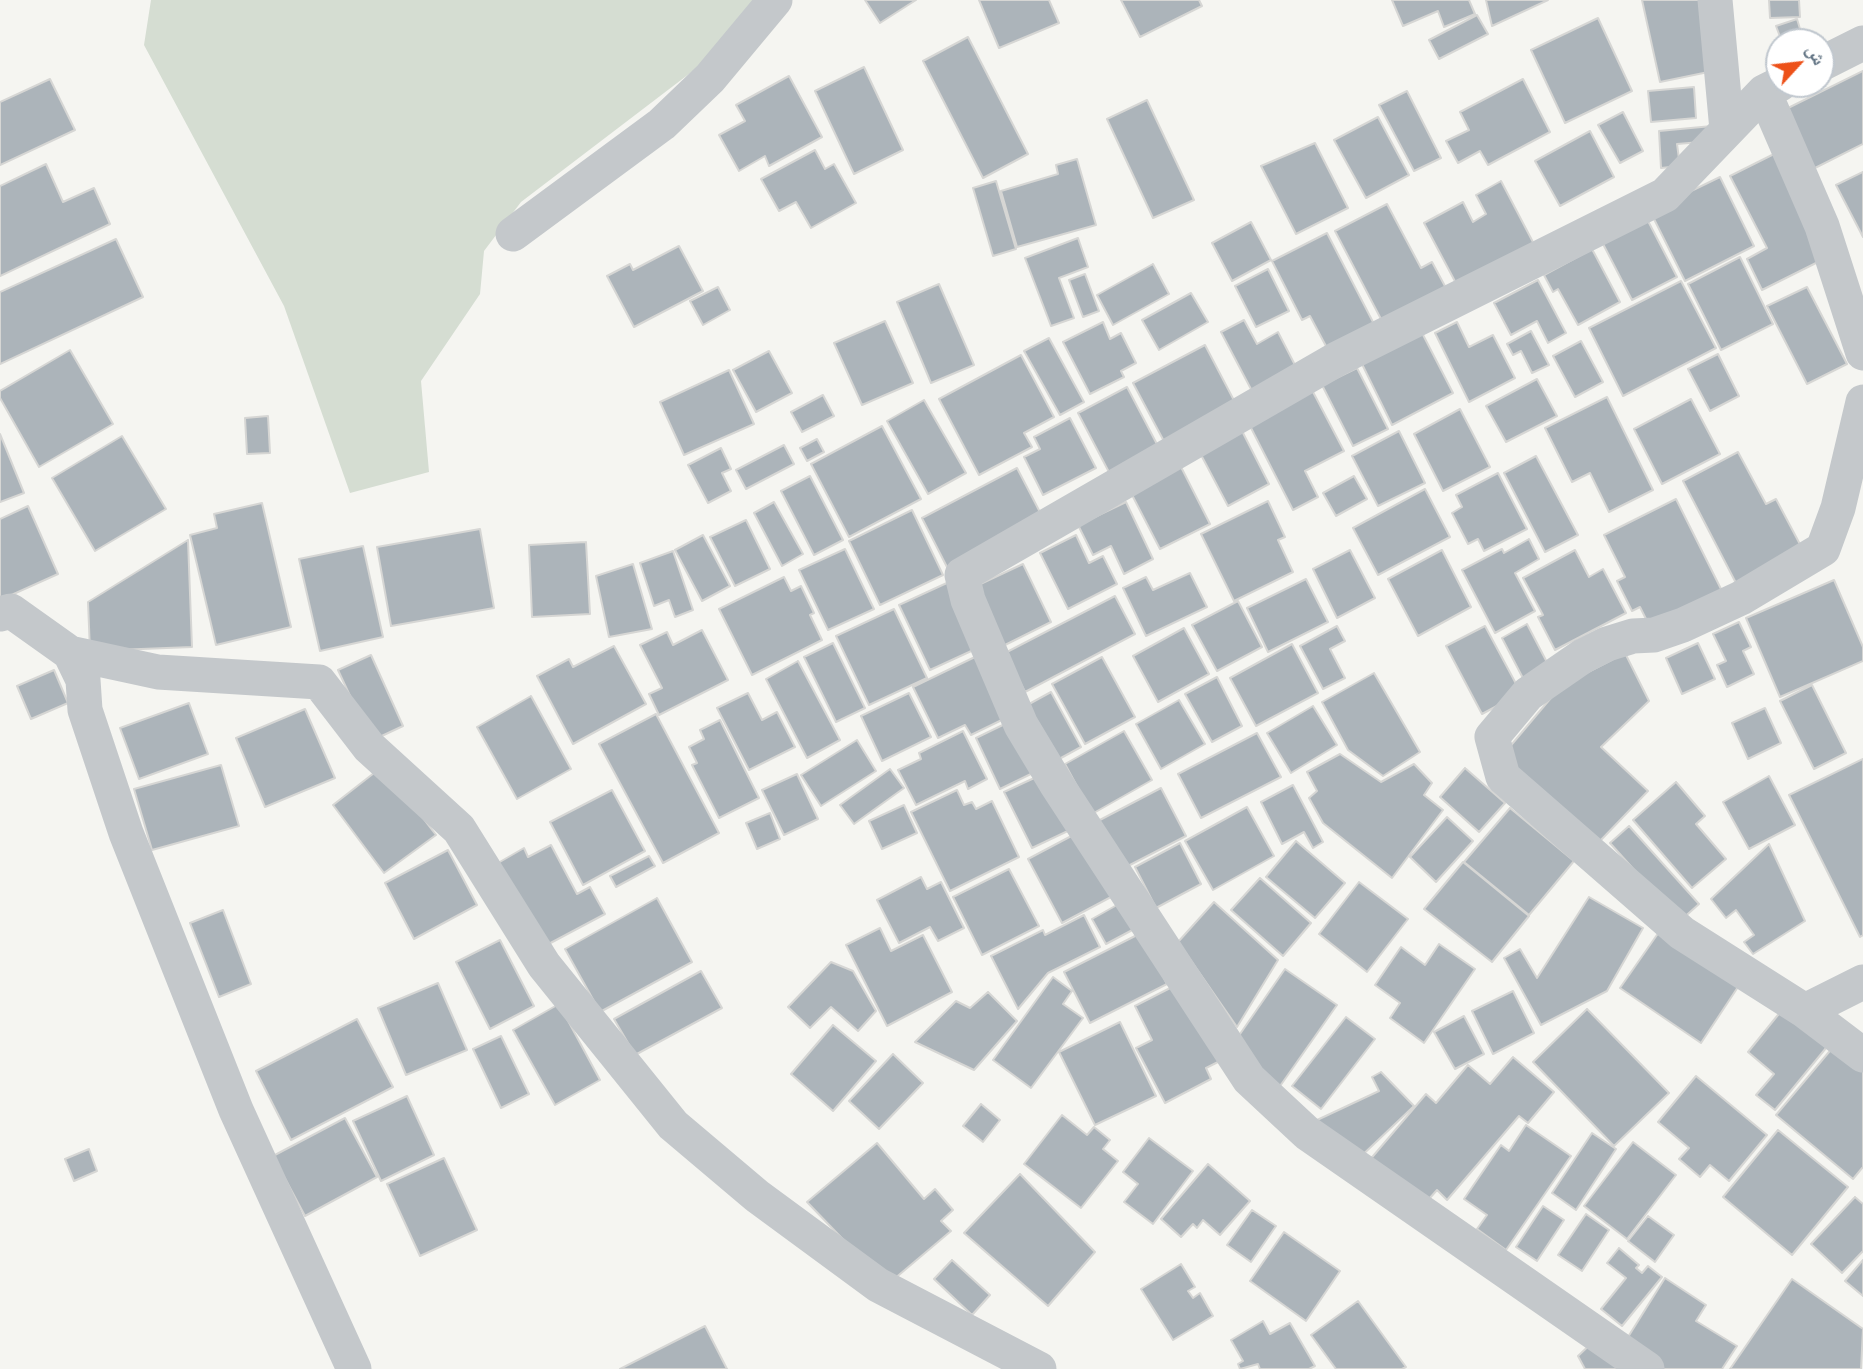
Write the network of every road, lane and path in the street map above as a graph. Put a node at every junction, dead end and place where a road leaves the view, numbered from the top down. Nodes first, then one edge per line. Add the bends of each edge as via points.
1 (775, 0) edge
2 (1715, 0) edge
3 (1863, 43) edge
4 (1835, 57) edge
5 (1765, 95) edge
6 (1776, 98) edge
7 (1727, 130) junction
8 (513, 233) dead end
9 (1863, 353) edge
10 (1863, 402) edge
11 (0, 614) edge
12 (70, 653) junction
13 (1863, 982) edge
14 (1805, 1011) junction
15 (1863, 1055) edge
16 (355, 1369) edge
17 (1039, 1369) edge
18 (1647, 1369) edge

1 - 8 street via 710,78 662,124
2 - 7 street
3 - 4 street
5 - 7 street
6 - 9 street
7 - 18 street via 1665,195 1337,359 962,575 968,600 1021,725 1249,1079 1307,1133
10 - 14 street via 1838,508 1823,549 1741,598 1683,625 1607,644 1583,656 1528,694 1492,737 1503,777 1682,933
11 - 12 street via 12,611
12 - 16 street via 83,680 85,710 125,833 236,1111
12 - 17 street via 158,671 319,682 369,747 459,829 544,965 673,1125 757,1196 878,1285
13 - 14 street
14 - 15 street

